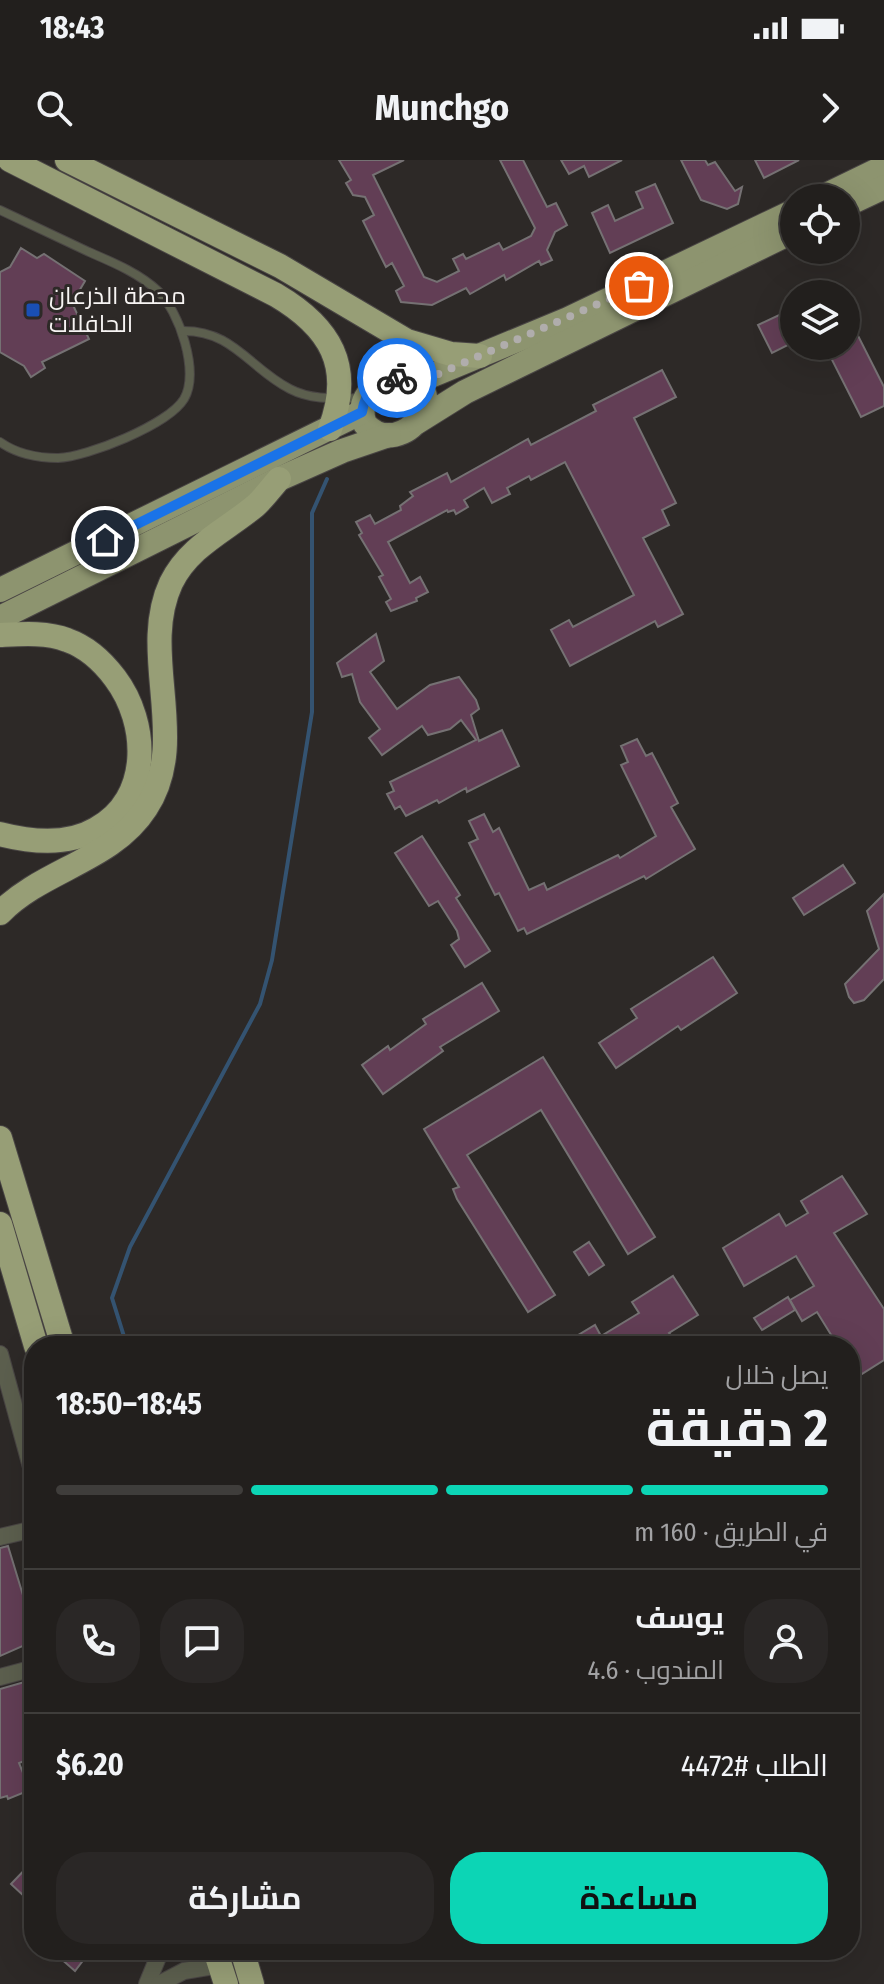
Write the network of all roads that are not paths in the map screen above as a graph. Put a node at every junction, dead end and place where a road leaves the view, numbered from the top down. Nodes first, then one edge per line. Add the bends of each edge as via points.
1 (10, 160) edge
2 (67, 160) edge
3 (884, 167) edge
4 (860, 187) edge
5 (884, 187) edge
6 (860, 194) edge
7 (0, 210) edge
8 (780, 219) edge
9 (780, 236) edge
10 (698, 268) junction
11 (182, 331) junction
12 (480, 356) junction
13 (416, 382) junction
14 (339, 398) junction
15 (363, 405) junction
16 (417, 422) junction
17 (330, 429) junction
18 (389, 435) junction
19 (0, 442) edge
20 (279, 479) junction
21 (0, 590) edge
22 (0, 618) edge
23 (0, 635) edge
24 (0, 834) edge
25 (0, 913) edge
26 (0, 1138) edge
27 (0, 1224) edge
28 (33, 1336) edge
29 (60, 1336) edge
30 (0, 1354) edge
31 (6, 1400) edge
32 (24, 1450) edge
33 (24, 1531) edge
34 (0, 1537) edge
35 (24, 1671) edge
36 (0, 1677) edge
37 (157, 1960) edge
38 (245, 1960) edge
39 (220, 1966) edge
40 (147, 1984) edge
41 (159, 1984) edge
42 (252, 1984) edge

1 - 14 highway via 299,308 315,321 332,349
2 - 12 highway via 280,266 407,341
3 - 4 main road
5 - 6 main road
7 - 11 lane via 139,278 158,291
8 - 10 main road
9 - 10 main road
10 - 12 main road
10 - 16 main road
11 - 14 lane via 215,335 291,389
11 - 19 lane via 189,378 184,399 164,418 93,450 61,458 18,452
12 - 13 main road
13 - 15 main road via 394,377 382,381
13 - 16 main road via 426,402
14 - 15 lane
14 - 17 highway
15 - 17 main road
15 - 18 main road via 369,429
16 - 18 main road
17 - 21 main road
18 - 20 main road
20 - 22 main road
20 - 25 highway via 259,503 193,552 165,598 159,633 165,738 148,805 118,840 35,884
23 - 24 highway via 67,640 89,652 107,667 132,708 140,733 135,784 119,810 98,829 45,842
26 - 29 highway
27 - 28 highway
30 - 31 street
31 - 32 street
33 - 34 street
35 - 36 street
37 - 40 street
38 - 42 highway
39 - 41 street via 184,1971

